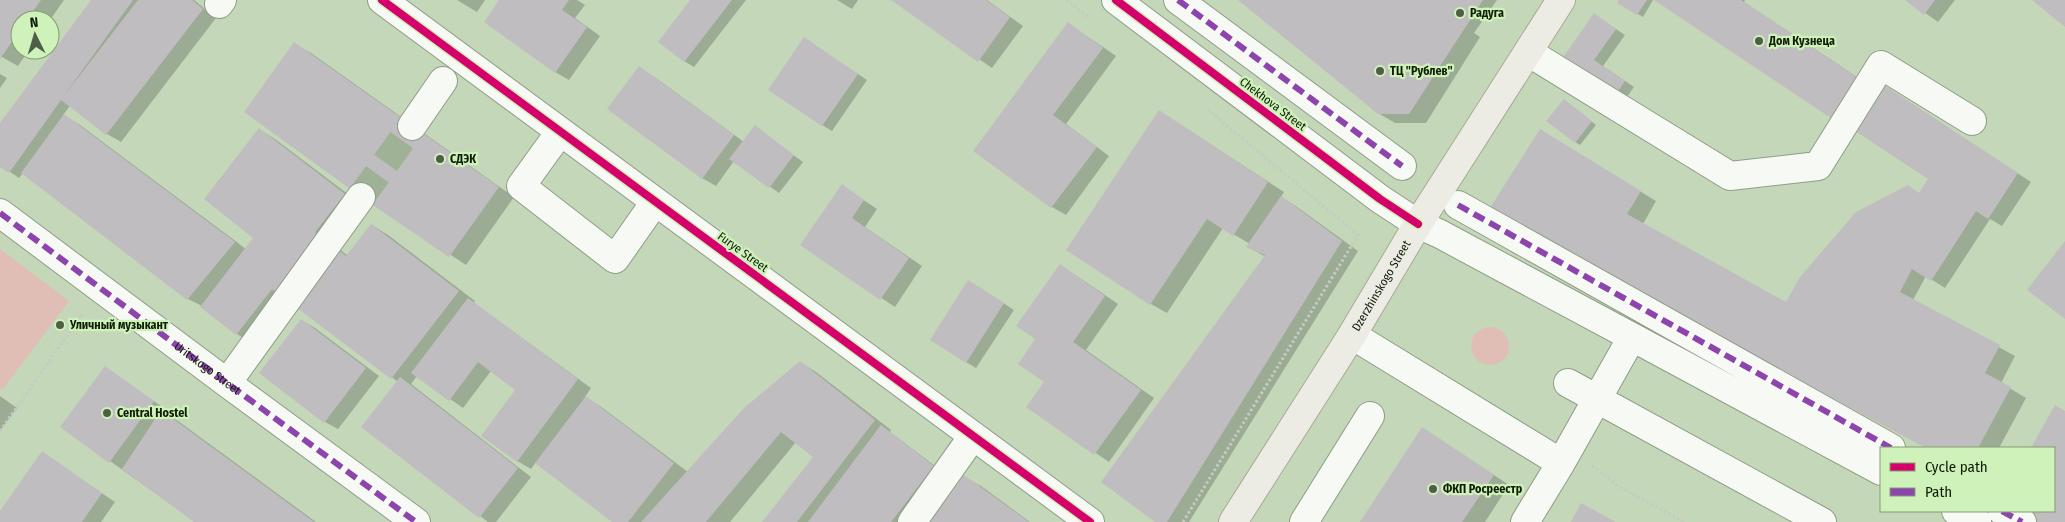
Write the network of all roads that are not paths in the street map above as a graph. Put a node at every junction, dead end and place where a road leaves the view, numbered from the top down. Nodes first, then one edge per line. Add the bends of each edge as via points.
1 (382, 0) edge
2 (1116, 0) edge
3 (1178, 0) edge
4 (1561, 0) edge
5 (1528, 52) junction
6 (443, 81) dead end
7 (1972, 121) dead end
8 (412, 126) tunnel mouth
9 (560, 132) junction
10 (1402, 166) dead end
11 (361, 197) tunnel mouth
12 (655, 202) junction
13 (1458, 205) dead end
14 (0, 213) edge
15 (1418, 224) junction
16 (1352, 335) junction
17 (1632, 337) junction
18 (227, 383) junction
19 (1568, 383) dead end
20 (1597, 399) junction
21 (1370, 416) dead end
22 (973, 436) junction
23 (1889, 447) edge
24 (1561, 463) junction
25 (1880, 470) edge
26 (1958, 512) edge
27 (2004, 512) edge
28 (416, 522) edge
29 (912, 522) edge
30 (1090, 522) edge
31 (1233, 522) edge
32 (1304, 522) edge
33 (1525, 522) edge
34 (1822, 522) edge
35 (1977, 522) edge
36 (2022, 522) edge

1 - 9 street, Furye Street
2 - 15 street, Chekhova Street via 1380,199
3 - 10 street
4 - 5 main road, Dzerzhinskogo Street
5 - 7 street via 1730,176 1818,166 1881,65
5 - 15 main road, Dzerzhinskogo Street
6 - 8 street
9 - 12 street, Furye Street
9 - 12 street via 521,186 615,258
11 - 18 street
12 - 22 street, Furye Street
13 - 23 street
14 - 18 street, Uritskogo Street
15 - 16 main road, Dzerzhinskogo Street
15 - 17 street, Chekhova Street
16 - 24 street
16 - 31 main road, Dzerzhinskogo Street
17 - 20 street
17 - 25 street, Chekhova Street
18 - 28 street, Uritskogo Street
19 - 20 street
20 - 24 street
20 - 34 street
21 - 32 street
22 - 29 street
22 - 30 street, Furye Street
24 - 33 street
26 - 35 street
27 - 36 street

